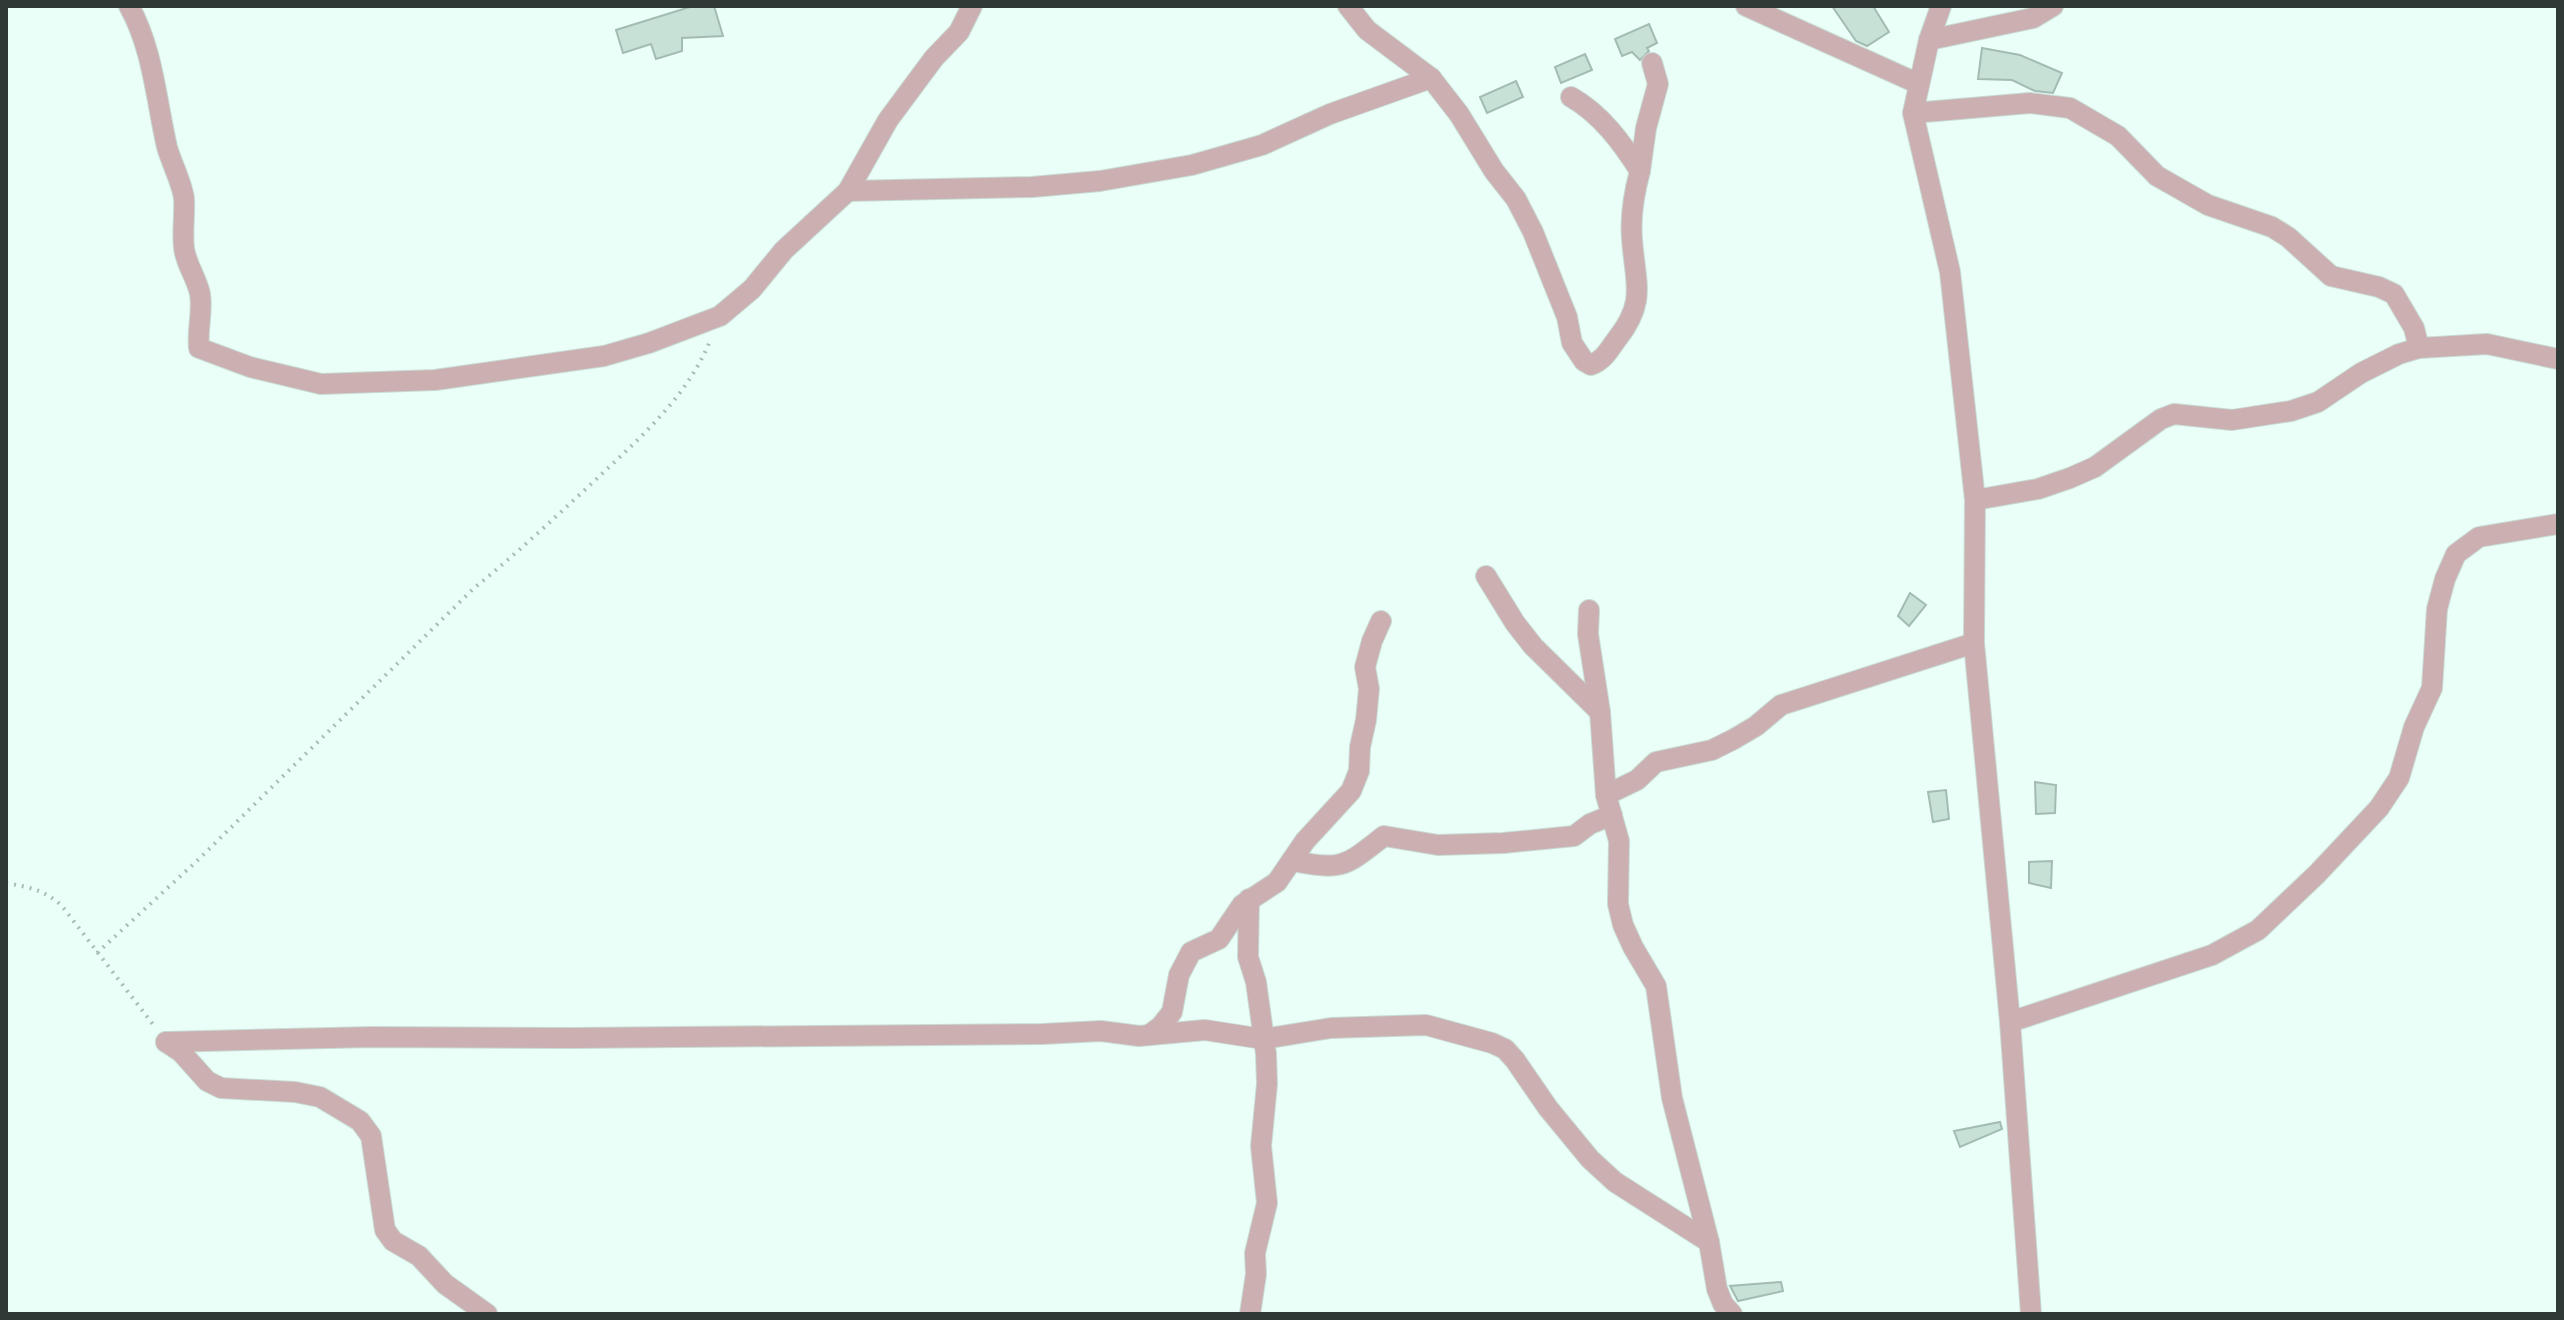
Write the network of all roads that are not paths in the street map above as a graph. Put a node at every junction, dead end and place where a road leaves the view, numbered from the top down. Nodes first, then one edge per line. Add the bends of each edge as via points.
1 (129, 6) edge
2 (972, 6) edge
3 (1348, 6) edge
4 (1746, 6) edge
5 (1941, 6) edge
6 (2053, 6) edge
7 (1929, 40) junction
8 (1652, 63) dead end
9 (1431, 78) junction
10 (1919, 84) junction
11 (1571, 97) dead end
12 (1913, 113) junction
13 (1640, 171) junction
14 (848, 191) junction
15 (2419, 348) junction
16 (2558, 359) edge
17 (1975, 500) junction
18 (2558, 524) edge
19 (1486, 576) dead end
20 (1589, 610) dead end
21 (1381, 621) dead end
22 (1974, 643) junction
23 (1600, 712) junction
24 (1609, 805) junction
25 (1293, 861) junction
26 (1249, 899) junction
27 (2010, 1022) junction
28 (1149, 1035) junction
29 (1263, 1039) junction
30 (1709, 1242) junction
31 (487, 1314) edge
32 (1250, 1314) edge
33 (1732, 1314) edge
34 (2031, 1314) edge

1 - 14 street via 143,31 166,143 184,195 185,256 201,310 199,348 272,373 321,384 435,380 604,356 649,343 720,316
2 - 14 street via 959,32 888,120
3 - 9 street via 1367,30
4 - 10 street
5 - 7 street
6 - 7 street via 2033,18
7 - 10 street
8 - 13 street via 1658,84
9 - 13 street via 1516,199 1567,317 1572,343 1591,365 1605,357 1636,306 1633,195
9 - 14 street via 1262,145 1192,165 1032,187
10 - 12 street
11 - 13 street via 1611,131
12 - 15 street via 2030,103 2070,108 2118,136 2157,176 2208,205 2272,227 2331,276 2394,294
12 - 17 street via 1950,272
15 - 16 street via 2487,344
15 - 17 street via 2361,373 2318,402 2232,420 2174,414 2070,478
17 - 22 street
18 - 27 street via 2479,537 2456,554 2437,609 2432,688 2399,778 2379,808 2258,930 2212,955
19 - 23 street via 1533,646
20 - 23 street
21 - 25 street via 1365,667 1369,689 1359,771 1351,791
22 - 24 street via 1781,705 1712,750 1656,762
22 - 27 street
23 - 24 street
24 - 25 street via 1574,836 1438,845 1384,836 1344,864 1325,867
24 - 30 street via 1619,841 1618,904 1633,947 1656,986 1672,1098
25 - 26 street via 1277,882
26 - 28 street via 1219,939 1191,952 1179,975 1172,1012
26 - 29 street via 1248,957
27 - 34 street
28 - 29 street via 1205,1030
28 - 31 street via 1101,1031 166,1042 221,1088 320,1097 360,1121 371,1136 385,1230
29 - 30 street via 1331,1028 1426,1025 1505,1049 1590,1159 1615,1182
29 - 32 street via 1267,1084 1261,1146 1267,1203 1255,1253
30 - 33 street via 1717,1289

